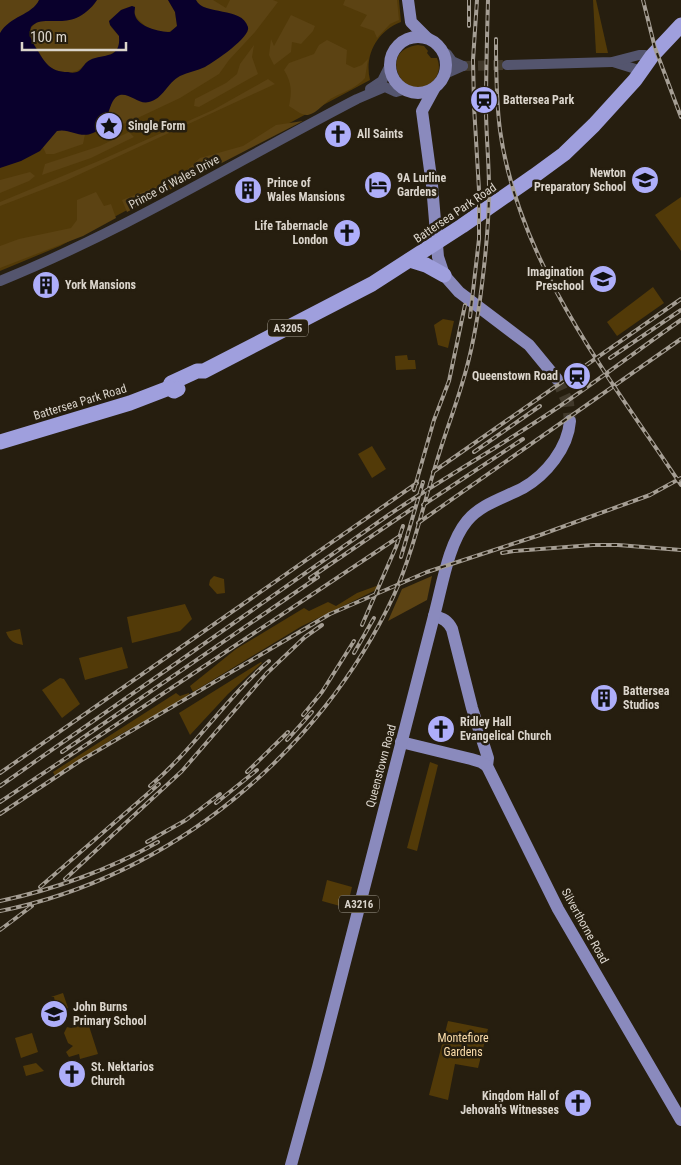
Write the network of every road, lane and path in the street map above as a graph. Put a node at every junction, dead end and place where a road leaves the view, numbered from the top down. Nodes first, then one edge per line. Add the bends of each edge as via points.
1 (408, 0) edge
2 (411, 22) junction
3 (681, 25) edge
4 (427, 38) junction
5 (399, 44) junction
6 (650, 58) junction
7 (612, 62) junction
8 (507, 65) tunnel mouth
9 (389, 67) junction
10 (642, 71) junction
11 (434, 89) junction
12 (407, 91) junction
13 (357, 98) junction
14 (422, 112) junction
15 (438, 240) junction
16 (410, 260) junction
17 (444, 275) junction
18 (0, 281) edge
19 (557, 379) tunnel mouth
20 (570, 421) tunnel mouth
21 (0, 442) edge
22 (434, 616) junction
23 (481, 740) junction
24 (401, 742) junction
25 (471, 759) junction
26 (487, 766) junction
27 (681, 1120) edge
28 (291, 1165) edge

1 - 2 main road
2 - 4 main road
2 - 5 main road
3 - 6 highway, Battersea Park Road / A3205
4 - 5 main road via 412,38
4 - 11 main road via 443,52 446,65 445,74
5 - 9 main road via 392,52
6 - 7 street via 639,55
6 - 10 highway, Battersea Park Road / A3205
7 - 8 street
7 - 10 street
9 - 12 main road via 393,80
9 - 13 street, Prince of Wales Drive via 382,81
10 - 15 highway, Battersea Park Road / A3205 via 564,154
11 - 12 main road via 421,94
11 - 14 main road
12 - 13 street, Prince of Wales Drive via 396,92 385,87
12 - 14 main road
13 - 18 street, Prince of Wales Drive via 114,228
14 - 15 main road
15 - 16 highway, Battersea Park Road / A3205
15 - 17 main road via 438,257
16 - 17 highway
16 - 21 highway, Battersea Park Road / A3205 via 340,302 204,371 171,383 169,388
17 - 19 main road via 459,292 530,345
20 - 22 main road, Queenstown Road / A3216 via 564,445 546,468 527,485 480,510 462,528
22 - 23 main road, Silverthorne Road via 443,617 452,629
22 - 24 main road, Queenstown Road / A3216
23 - 25 main road via 480,750
23 - 26 main road, Silverthorne Road via 488,758
24 - 25 main road
24 - 28 main road, Queenstown Road / A3216
25 - 26 main road
26 - 27 main road, Silverthorne Road via 558,909

